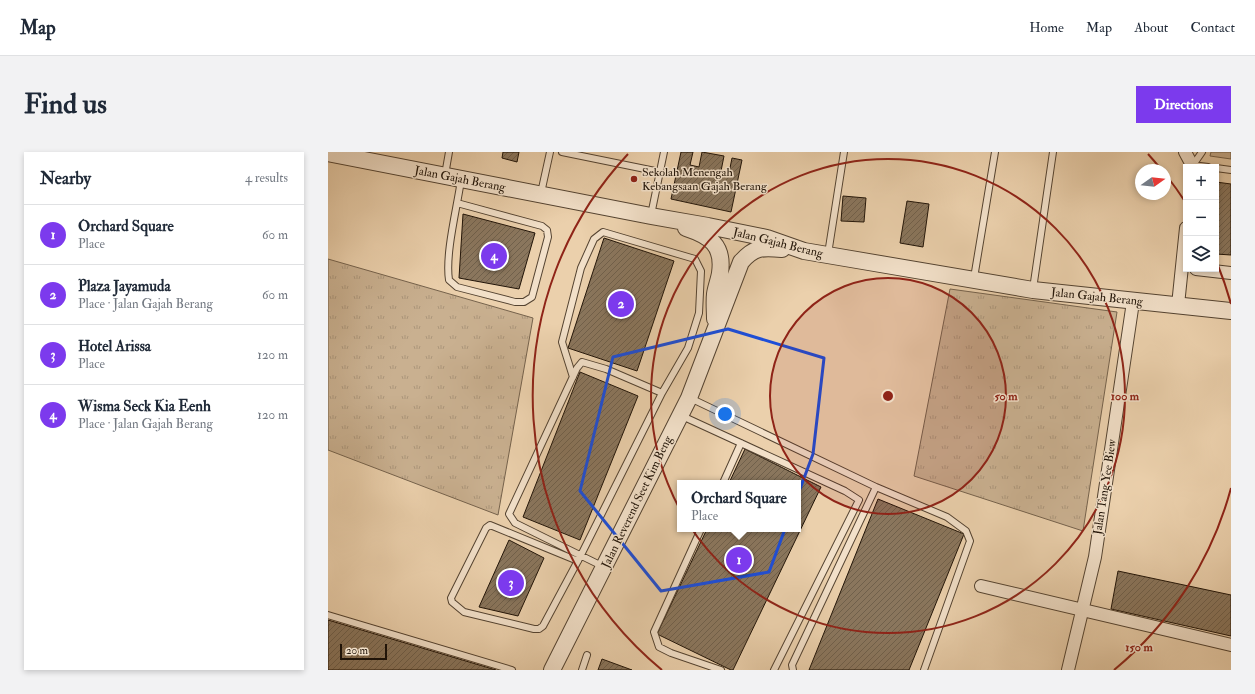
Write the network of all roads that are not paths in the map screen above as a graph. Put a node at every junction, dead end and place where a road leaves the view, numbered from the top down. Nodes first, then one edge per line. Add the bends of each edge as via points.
1 (449, 152) edge
2 (550, 152) edge
3 (562, 152) edge
4 (664, 152) edge
5 (844, 152) edge
6 (995, 152) edge
7 (1054, 152) edge
8 (1185, 152) edge
9 (1202, 152) edge
10 (328, 154) edge
11 (1192, 164) edge
12 (1194, 164) edge
13 (1219, 168) edge
14 (1231, 170) edge
15 (660, 172) junction
16 (444, 177) junction
17 (461, 180) junction
18 (541, 194) junction
19 (457, 203) junction
20 (651, 216) junction
21 (804, 251) junction
22 (828, 255) junction
23 (1183, 272) edge
24 (1219, 272) edge
25 (1231, 273) edge
26 (973, 280) junction
27 (1033, 290) junction
28 (1133, 302) junction
29 (1178, 306) junction
30 (1231, 312) edge
31 (714, 330) junction
32 (573, 376) junction
33 (662, 393) junction
34 (689, 398) junction
35 (680, 415) junction
36 (741, 443) junction
37 (724, 480) edge
38 (876, 487) junction
39 (701, 532) edge
40 (580, 558) junction
41 (605, 567) junction
42 (981, 586) dead end
43 (1082, 612) junction
44 (328, 615) edge
45 (1231, 645) edge
46 (586, 655) dead end
47 (512, 670) edge
48 (552, 670) edge
49 (582, 670) edge
50 (721, 670) edge
51 (774, 670) edge
52 (793, 670) edge
53 (924, 670) edge
54 (1068, 670) edge

1 - 16 lane
2 - 18 lane
3 - 15 lane
4 - 15 lane
5 - 22 lane
6 - 26 lane
7 - 27 lane
8 - 11 street
9 - 12 lane
10 - 16 street, Jalan Gajah Berang
13 - 14 lane
15 - 20 lane
16 - 17 street, Jalan Gajah Berang
17 - 18 street, Jalan Gajah Berang
17 - 19 lane
18 - 20 street, Jalan Gajah Berang
19 - 19 lane via 447,269 449,280 457,287 524,302 532,296 548,237 547,230 542,226
20 - 21 street, Jalan Gajah Berang via 767,238
20 - 31 street, Jalan Reverend Seet Kim Beng via 698,232 709,238 716,246 722,258 715,295
21 - 22 street, Jalan Gajah Berang
21 - 31 street, Jalan Reverend Seet Kim Beng via 758,248 748,254 741,262
22 - 26 street, Jalan Gajah Berang
23 - 29 street
24 - 25 street
26 - 27 street, Jalan Gajah Berang
27 - 28 street, Jalan Gajah Berang
28 - 29 street, Jalan Gajah Berang
28 - 43 street, Jalan Tang Yee Biew via 1095,557
29 - 30 street, Jalan Gajah Berang
31 - 34 street, Jalan Reverend Seet Kim Beng
32 - 33 lane via 582,362 606,369
32 - 33 lane via 562,342 581,268 594,239 603,232 694,259 700,271 699,313 688,348
32 - 40 lane via 509,514 515,523
33 - 40 lane
34 - 35 street, Jalan Reverend Seet Kim Beng
34 - 38 lane
35 - 36 lane
35 - 41 street, Jalan Reverend Seet Kim Beng
36 - 37 lane
36 - 51 lane via 845,491 859,500
38 - 52 lane via 792,665
38 - 53 lane via 947,517 966,532 970,541
39 - 50 lane via 654,632 659,647
40 - 40 lane via 539,629 464,612 452,602 451,598 486,528 490,525
40 - 41 lane
41 - 48 street, Jalan Reverend Seet Kim Beng
42 - 43 street
43 - 45 street
43 - 54 street, Jalan Tang Yee Biew
44 - 47 lane
46 - 49 lane

